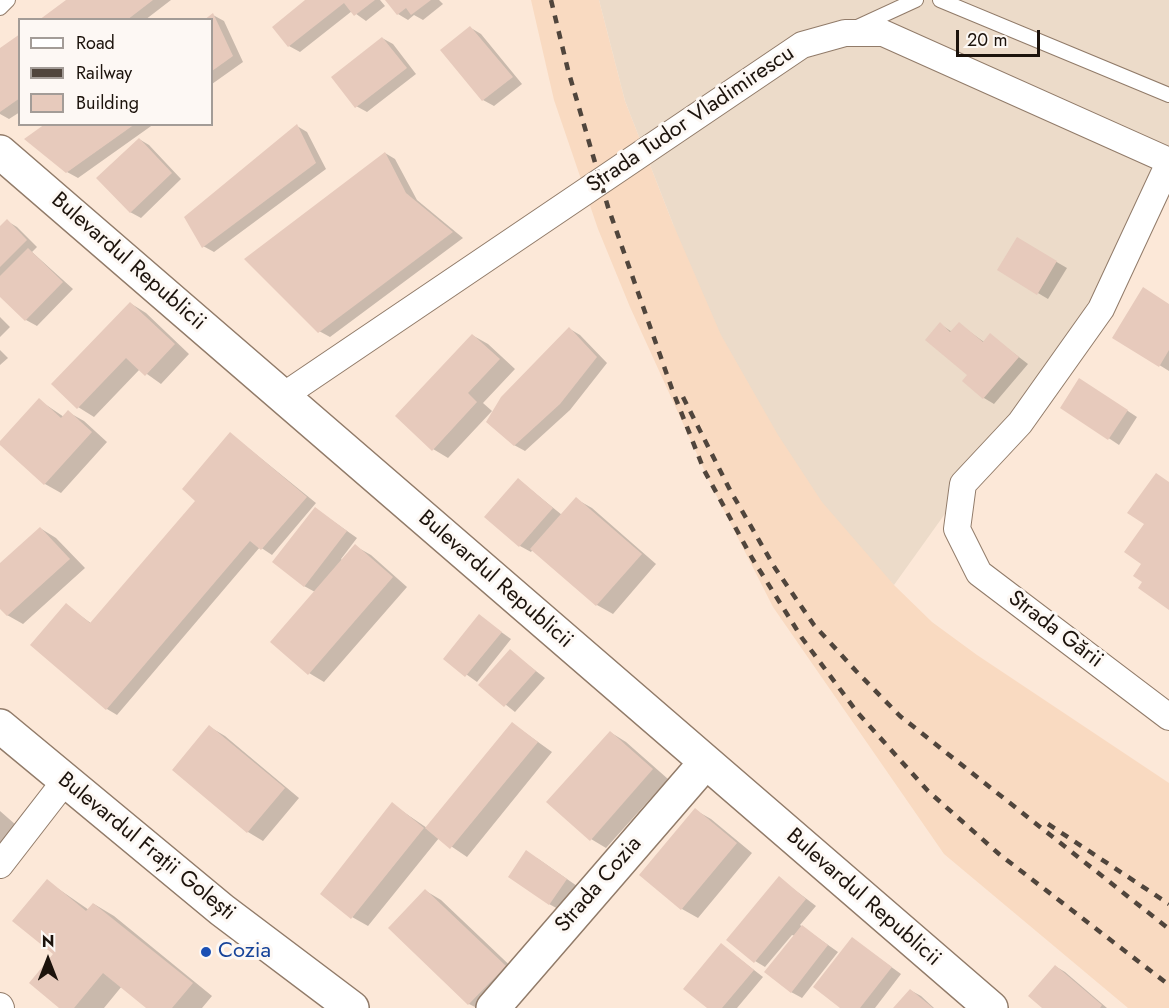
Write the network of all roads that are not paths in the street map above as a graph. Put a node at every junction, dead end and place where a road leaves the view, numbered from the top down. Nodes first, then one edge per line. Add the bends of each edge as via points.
1 (8, 0) edge
2 (916, 0) edge
3 (940, 0) edge
4 (0, 8) edge
5 (845, 33) junction
6 (1169, 95) edge
7 (0, 152) edge
8 (1169, 162) edge
9 (283, 396) junction
10 (1168, 715) edge
11 (0, 726) edge
12 (705, 763) junction
13 (65, 781) junction
14 (0, 865) edge
15 (352, 1008) edge
16 (493, 1008) edge
17 (991, 1008) edge

1 - 4 lane
2 - 5 lane
3 - 6 lane
5 - 8 street, Strada Tudor Vladimirescu via 883,33
5 - 9 street, Strada Tudor Vladimirescu via 802,45
7 - 9 main road, Bulevardul Republicii
8 - 10 street, Strada Gării via 1101,309 1020,423 963,484 957,529 980,573
9 - 12 main road, Bulevardul Republicii
11 - 13 main road, Bulevardul Frații Golești
12 - 16 main road, Strada Cozia
12 - 17 main road, Bulevardul Republicii
13 - 14 street
13 - 15 main road, Bulevardul Frații Golești via 222,910

